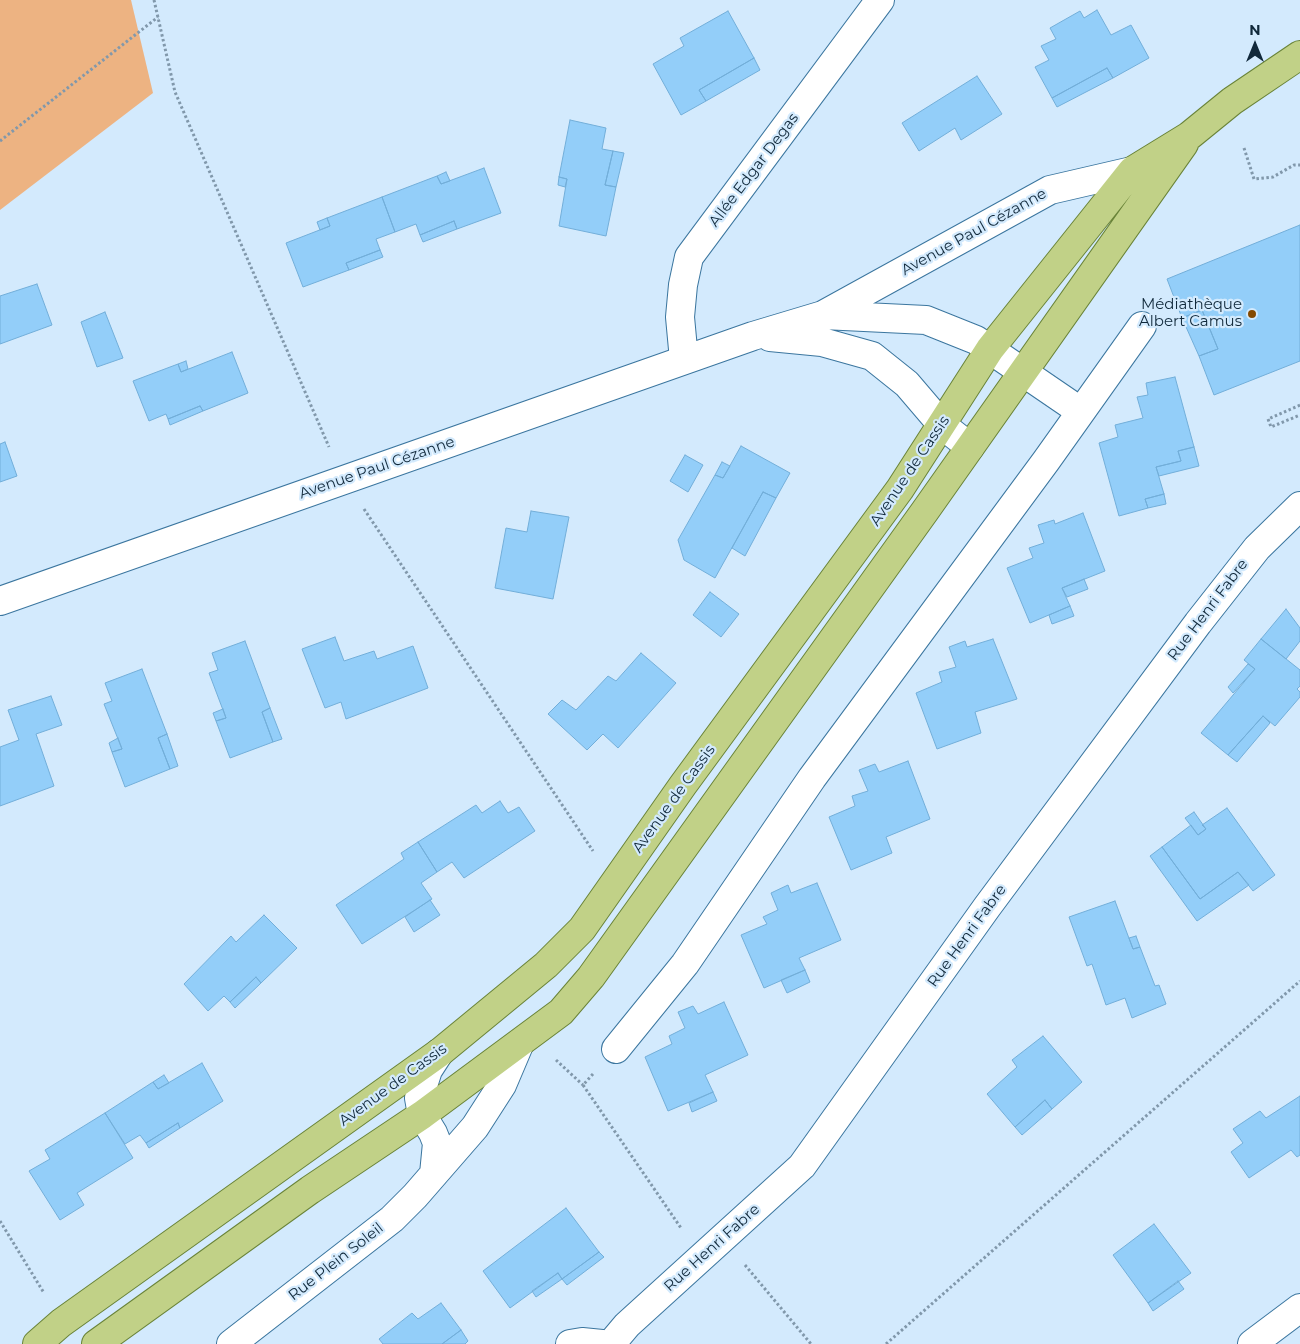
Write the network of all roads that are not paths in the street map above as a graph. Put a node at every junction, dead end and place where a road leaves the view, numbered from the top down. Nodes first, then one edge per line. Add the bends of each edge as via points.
1 (880, 0) edge
2 (1300, 55) edge
3 (1189, 136) junction
4 (1132, 171) junction
5 (823, 315) junction
6 (1142, 326) dead end
7 (754, 336) junction
8 (990, 349) junction
9 (684, 360) junction
10 (1023, 372) junction
11 (1080, 411) junction
12 (942, 425) junction
13 (970, 447) junction
14 (1300, 506) edge
15 (0, 601) edge
16 (519, 1045) junction
17 (616, 1049) road end
18 (439, 1053) junction
19 (422, 1115) junction
20 (434, 1174) junction
21 (1300, 1308) edge
22 (37, 1344) edge
23 (96, 1344) edge
24 (231, 1344) edge
25 (570, 1344) edge
26 (602, 1344) edge
27 (611, 1344) edge
28 (1252, 1344) edge

1 - 9 street, Allée Edgar Degas via 689,257 680,317
2 - 3 main road, Avenue de Cassis via 1232,101
3 - 4 main road, Avenue de Cassis
3 - 10 main road, Avenue de Cassis
4 - 5 street, Avenue Paul Cézanne via 1050,190
4 - 8 main road, Avenue de Cassis
5 - 7 street, Avenue Paul Cézanne
5 - 8 street, Avenue Paul Cézanne via 926,320
6 - 11 street
7 - 9 street, Avenue Paul Cézanne
7 - 12 street, Avenue Paul Cézanne via 822,342 872,356 907,384
8 - 10 street, Avenue Paul Cézanne
8 - 12 main road, Avenue de Cassis
9 - 15 street, Avenue Paul Cézanne
10 - 11 street, Avenue Paul Cézanne
10 - 13 main road, Avenue de Cassis
11 - 17 street via 812,778 686,964
12 - 13 street, Avenue Paul Cézanne
12 - 18 main road, Avenue de Cassis via 900,489 582,929 546,965
13 - 16 main road, Avenue de Cassis via 591,977 561,1012
14 - 27 street, Rue Henri Fabre via 1257,548 1198,623 987,907 802,1166 637,1315
16 - 19 main road, Avenue de Cassis
16 - 20 street, Rue Plein Soleil via 502,1085 475,1127
18 - 19 street via 421,1085
18 - 22 main road, Avenue de Cassis via 55,1312
19 - 20 street via 437,1143
19 - 23 main road, Avenue de Cassis via 310,1190
20 - 24 street, Rue Plein Soleil via 392,1219
21 - 28 street
25 - 26 street

